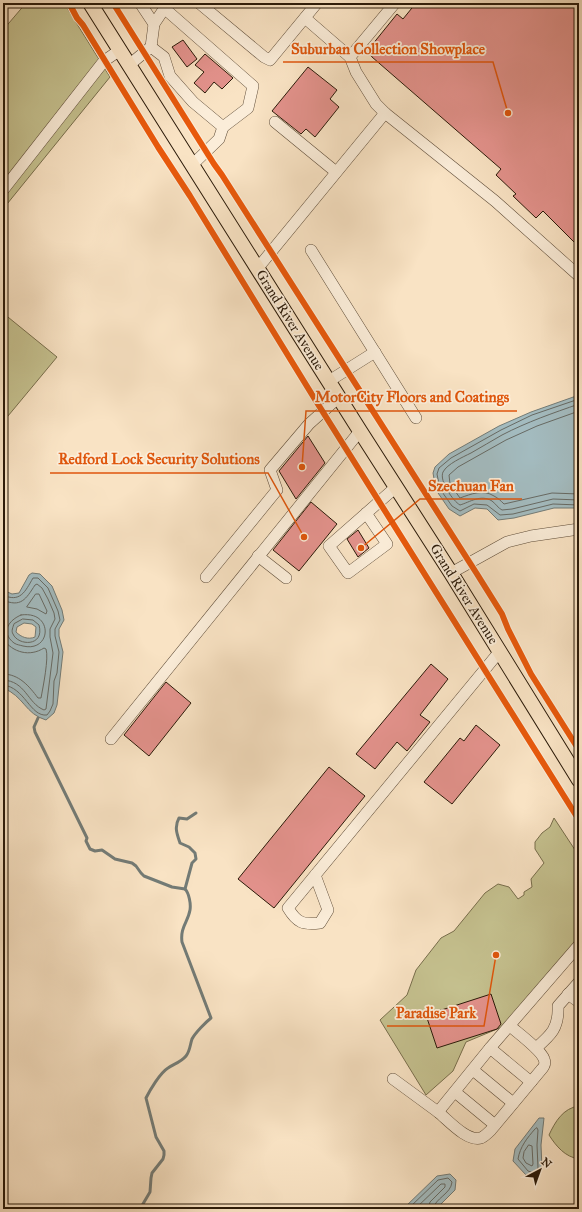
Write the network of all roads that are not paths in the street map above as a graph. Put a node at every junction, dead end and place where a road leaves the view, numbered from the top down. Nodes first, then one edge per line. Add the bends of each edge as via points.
1 (90, 3) edge
2 (140, 3) edge
3 (199, 3) edge
4 (317, 3) edge
5 (394, 3) edge
6 (166, 5) edge
7 (305, 18) junction
8 (154, 24) junction
9 (151, 47) junction
10 (120, 50) junction
11 (350, 57) junction
12 (129, 65) junction
13 (385, 113) junction
14 (275, 122) dead end
15 (223, 127) junction
16 (192, 165) junction
17 (336, 172) junction
18 (3, 190) edge
19 (311, 250) dead end
20 (257, 269) junction
21 (579, 276) edge
22 (375, 352) junction
23 (329, 381) junction
24 (339, 397) junction
25 (416, 418) dead end
26 (360, 431) junction
27 (396, 487) junction
28 (366, 513) junction
29 (579, 529) edge
30 (258, 556) junction
31 (451, 573) junction
32 (206, 577) dead end
33 (286, 578) dead end
34 (500, 651) junction
35 (111, 739) dead end
36 (579, 780) edge
37 (316, 875) dead end
38 (579, 945) edge
39 (579, 982) edge
40 (568, 994) junction
41 (579, 1002) edge
42 (510, 1026) junction
43 (490, 1048) junction
44 (536, 1048) junction
45 (473, 1070) junction
46 (393, 1079) dead end
47 (531, 1082) junction
48 (455, 1092) junction
49 (513, 1103) junction
50 (438, 1112) junction
51 (495, 1124) junction

1 - 10 main road, Grand River Avenue
2 - 8 lane
3 - 7 lane via 270,60
4 - 7 lane
5 - 11 lane
6 - 8 lane
6 - 15 lane via 252,86 248,108
7 - 11 lane
8 - 9 lane
9 - 12 lane
9 - 15 lane via 164,57 170,76 193,102
10 - 12 main road, Grand River Avenue
10 - 18 lane via 104,61
11 - 13 lane via 356,72 376,104
12 - 16 main road, Grand River Avenue
13 - 17 lane
13 - 21 lane via 495,201
14 - 17 lane
15 - 16 lane via 219,139
16 - 20 main road, Grand River Avenue
17 - 20 lane
19 - 22 lane
20 - 23 main road, Grand River Avenue
22 - 23 lane
22 - 25 lane
23 - 24 main road, Grand River Avenue
24 - 26 main road, Grand River Avenue
24 - 32 lane via 309,424 270,470 277,490
26 - 27 main road, Grand River Avenue
26 - 30 lane
27 - 28 lane
27 - 31 main road, Grand River Avenue
28 - 28 lane via 329,546 348,573 387,544
29 - 31 lane via 507,542
30 - 33 lane
30 - 35 lane
31 - 34 main road, Grand River Avenue
34 - 36 main road, Grand River Avenue
34 - 37 lane
38 - 42 lane
39 - 40 lane
40 - 41 lane
40 - 44 lane via 558,1006 554,1029
42 - 43 lane
42 - 44 lane
43 - 45 lane
43 - 47 lane
44 - 47 lane via 545,1064
45 - 48 lane
45 - 49 lane
46 - 50 lane
47 - 49 lane
48 - 50 lane
48 - 51 lane
49 - 51 lane
50 - 51 lane via 472,1138 486,1135

